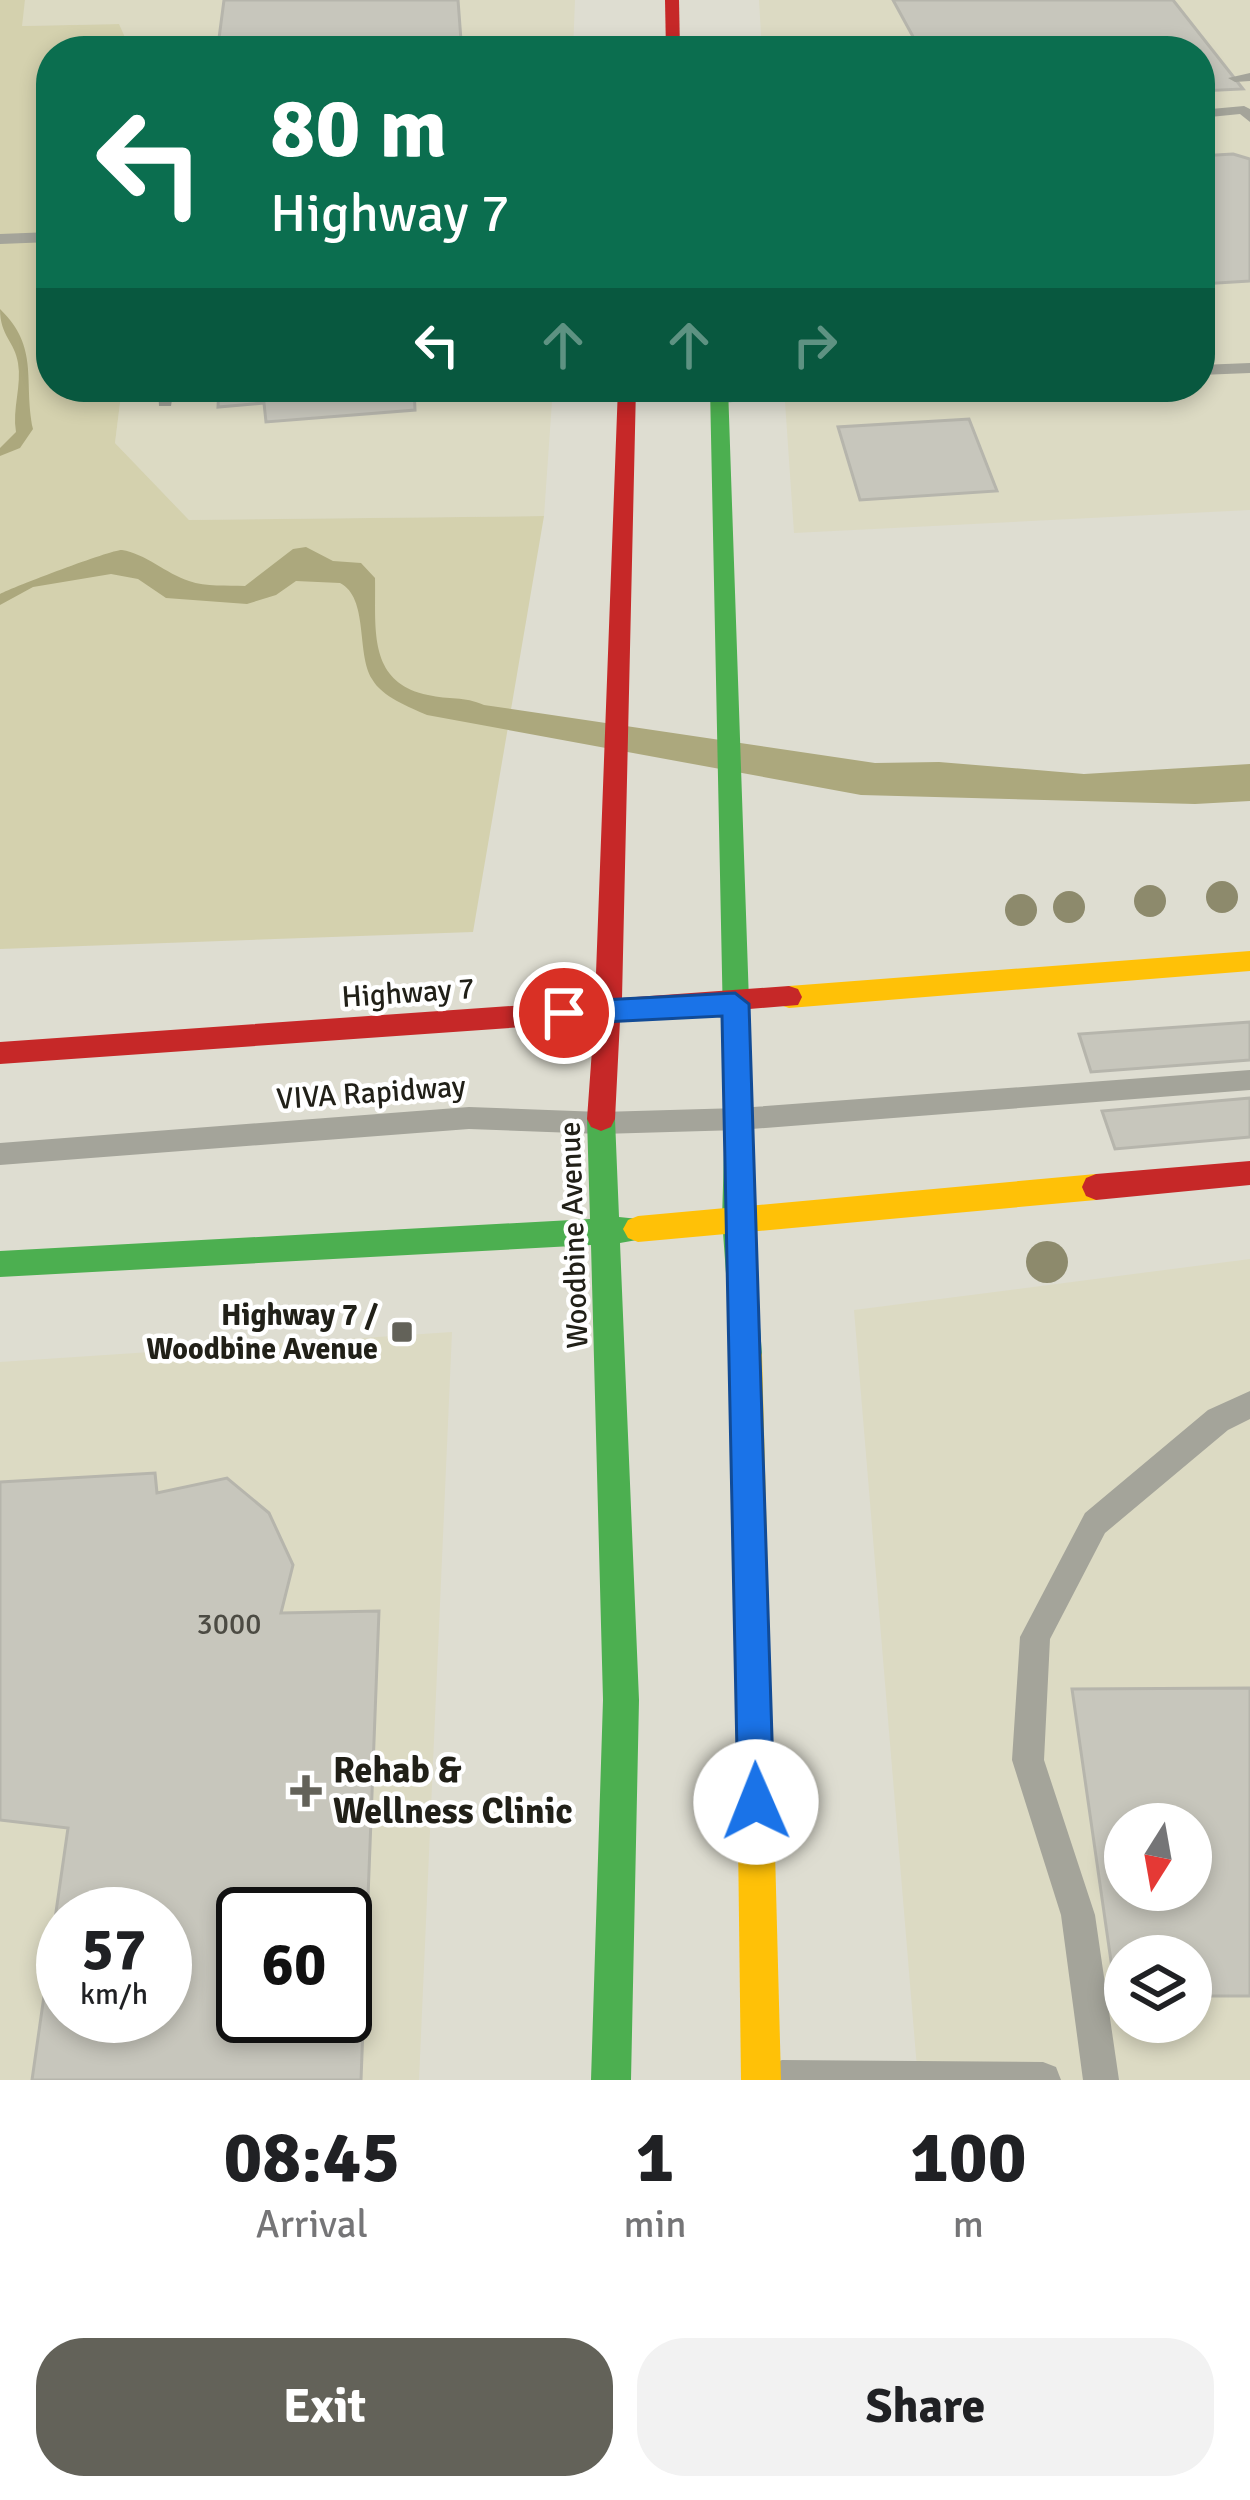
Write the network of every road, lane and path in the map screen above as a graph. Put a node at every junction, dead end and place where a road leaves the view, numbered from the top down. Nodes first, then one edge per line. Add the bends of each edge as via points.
1 (672, 0) edge
2 (673, 36) edge
3 (1215, 112) edge
4 (1250, 118) edge
5 (36, 238) edge
6 (0, 239) edge
7 (1250, 368) edge
8 (1215, 369) edge
9 (627, 402) edge
10 (719, 402) edge
11 (1250, 961) edge
12 (735, 1004) junction
13 (609, 1009) junction
14 (0, 1053) edge
15 (1250, 1080) edge
16 (740, 1119) junction
17 (602, 1123) junction
18 (0, 1154) edge
19 (1245, 1174) edge
20 (1250, 1204) edge
21 (737, 1219) junction
22 (602, 1232) junction
23 (0, 1264) edge
24 (1250, 1404) edge
25 (761, 2079) edge
26 (611, 2080) edge
27 (1043, 2080) edge
28 (1101, 2080) edge

1 - 2 main road
3 - 4 lane via 1244,110
5 - 6 lane
7 - 8 lane
9 - 13 main road, Woodbine Avenue
10 - 12 main road
11 - 12 main road, Highway 7
12 - 13 main road, Highway 7
12 - 16 main road
13 - 14 main road, Highway 7
13 - 17 main road, Woodbine Avenue
15 - 16 lane, VIVA Rapidway
16 - 17 lane, VIVA Rapidway
16 - 21 main road
17 - 18 lane, VIVA Rapidway via 469,1118
17 - 22 main road, Woodbine Avenue
19 - 20 lane
19 - 21 main road
21 - 22 main road
21 - 25 main road via 746,1297
22 - 23 main road
22 - 26 main road, Woodbine Avenue via 621,1700
24 - 28 lane via 1218,1420 1095,1523 1035,1637 1028,1760 1078,1915
25 - 27 lane

